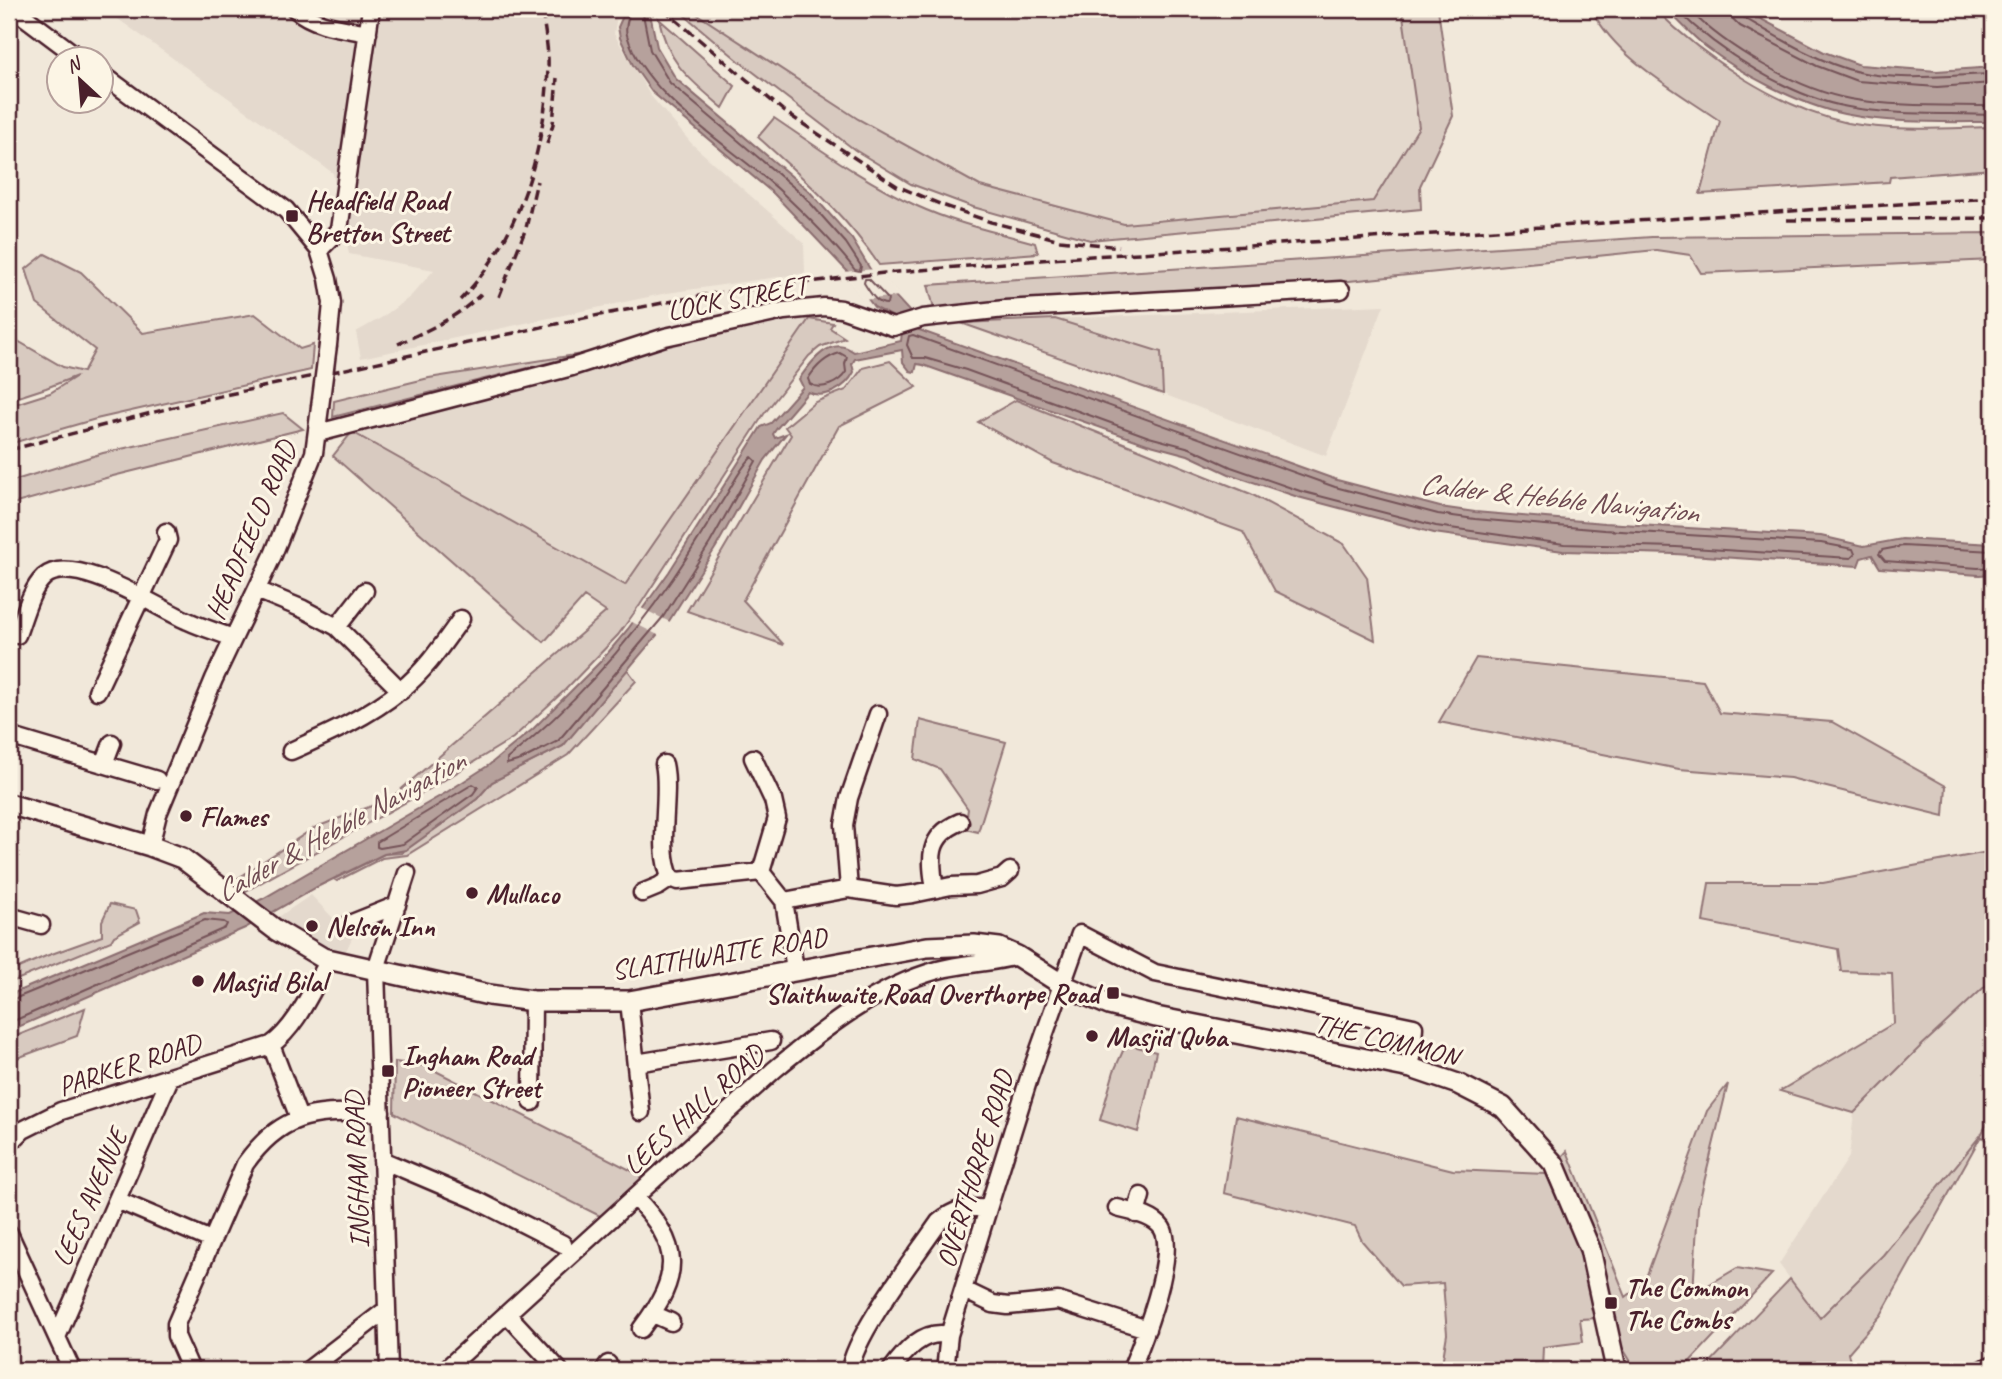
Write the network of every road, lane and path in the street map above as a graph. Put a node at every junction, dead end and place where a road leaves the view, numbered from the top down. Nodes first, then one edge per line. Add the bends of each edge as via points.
1 (14, 9) edge
2 (295, 9) edge
3 (372, 9) edge
4 (368, 33) junction
5 (63, 46) edge
6 (116, 84) edge
7 (319, 250) junction
8 (1341, 290) dead end
9 (317, 433) junction
10 (166, 532) dead end
11 (257, 590) junction
12 (365, 591) dead end
13 (140, 596) junction
14 (461, 619) dead end
15 (337, 627) junction
16 (17, 635) dead end
17 (233, 638) junction
18 (97, 691) dead end
19 (401, 691) junction
20 (878, 714) dead end
21 (9, 736) edge
22 (112, 743) dead end
23 (291, 751) dead end
24 (753, 758) dead end
25 (104, 764) junction
26 (664, 764) dead end
27 (157, 779) dead end
28 (9, 804) edge
29 (960, 822) dead end
30 (150, 846) junction
31 (1010, 871) dead end
32 (761, 872) junction
33 (407, 873) dead end
34 (671, 878) junction
35 (849, 889) junction
36 (935, 889) junction
37 (642, 893) dead end
38 (784, 901) junction
39 (397, 905) junction
40 (9, 916) edge
41 (41, 925) dead end
42 (347, 925) dead end
43 (1017, 956) junction
44 (330, 959) junction
45 (376, 969) junction
46 (795, 970) junction
47 (1063, 985) junction
48 (533, 1000) junction
49 (629, 1001) junction
50 (771, 1041) dead end
51 (271, 1045) junction
52 (636, 1063) junction
53 (1411, 1068) junction
54 (170, 1078) junction
55 (532, 1102) dead end
56 (381, 1112) junction
57 (641, 1112) dead end
58 (299, 1118) junction
59 (9, 1144) edge
60 (382, 1160) junction
61 (1141, 1196) dead end
62 (635, 1197) junction
63 (117, 1200) junction
64 (1117, 1208) dead end
65 (988, 1209) junction
66 (1136, 1214) junction
67 (9, 1233) edge
68 (211, 1240) junction
69 (563, 1244) dead end
70 (964, 1290) junction
71 (387, 1309) junction
72 (507, 1314) junction
73 (653, 1314) junction
74 (671, 1322) dead end
75 (641, 1329) dead end
76 (1147, 1329) junction
77 (949, 1335) junction
78 (57, 1337) junction
79 (1993, 1364) edge
80 (555, 1369) edge
81 (72, 1370) edge
82 (191, 1370) edge
83 (308, 1370) edge
84 (389, 1370) edge
85 (445, 1370) edge
86 (850, 1370) edge
87 (891, 1370) edge
88 (945, 1370) edge
89 (1130, 1370) edge
90 (1618, 1370) edge
91 (1982, 1370) edge

1 - 5 street
2 - 4 street via 324,25
3 - 4 street
4 - 7 street via 340,230
6 - 7 street, HEADFIELD ROAD via 286,210
7 - 9 street, HEADFIELD ROAD, bridge via 332,303
8 - 9 street, LOCK STREET via 1005,309 923,318 893,327 841,309 784,311 665,337 572,367
9 - 11 street, HEADFIELD ROAD via 314,453
10 - 13 street via 168,540
11 - 15 street
11 - 17 street, HEADFIELD ROAD
12 - 15 street
13 - 16 street via 85,573 59,571 45,576
13 - 17 street
13 - 18 street
14 - 19 street via 428,665
15 - 19 street
17 - 30 street, HEADFIELD ROAD via 158,814
19 - 23 street via 338,730
20 - 35 street via 844,825
21 - 25 street
22 - 25 street
24 - 32 street via 777,818
25 - 27 street
26 - 34 street via 667,872
28 - 30 main road, SLAITHWAITE ROAD
29 - 36 street via 934,847
30 - 44 main road, SLAITHWAITE ROAD via 182,858 276,930
31 - 36 street via 977,885
32 - 34 street
32 - 38 street
33 - 39 street
34 - 37 street
35 - 36 street via 896,896
35 - 38 street
38 - 46 street
39 - 42 street
39 - 45 street
40 - 41 street
43 - 46 main road, SLAITHWAITE ROAD via 974,945 927,947
43 - 47 main road, THE COMMON
43 - 62 street, LEES HALL ROAD via 938,971 884,992 822,1030
44 - 45 main road, SLAITHWAITE ROAD
44 - 51 street, PARKER ROAD via 291,1025
45 - 48 main road, SLAITHWAITE ROAD via 489,995
45 - 56 street, INGHAM ROAD
46 - 49 main road, SLAITHWAITE ROAD
47 - 53 main road, THE COMMON via 1109,1005 1156,1017
47 - 53 street, OVERTHORPE ROAD via 1080,934 1155,973 1414,1027
47 - 65 street, OVERTHORPE ROAD
48 - 49 main road, SLAITHWAITE ROAD
48 - 55 street
49 - 52 street
50 - 52 street
51 - 54 street, PARKER ROAD
51 - 58 street
52 - 57 street
53 - 90 main road, THE COMMON via 1458,1084 1503,1107 1554,1164 1590,1249
54 - 59 street, PARKER ROAD via 61,1111 23,1130
54 - 63 street, LEES AVENUE
56 - 58 street
56 - 60 street, INGHAM ROAD
58 - 68 street via 272,1133 250,1157
60 - 69 street
60 - 71 street, INGHAM ROAD
61 - 66 street
62 - 72 street, LEES HALL ROAD
62 - 73 street via 660,1225 670,1251 669,1277
63 - 68 street
63 - 78 street, LEES AVENUE
64 - 66 street
65 - 70 street, OVERTHORPE ROAD
65 - 86 street via 968,1207 939,1222 881,1308 854,1353
66 - 76 street via 1152,1219 1166,1237
67 - 78 street
68 - 82 street via 176,1324 176,1336
70 - 76 street via 1007,1306 1058,1301
70 - 77 street, OVERTHORPE ROAD
71 - 83 street
71 - 84 street, INGHAM ROAD
72 - 80 street
72 - 85 street, LEES HALL ROAD
73 - 74 street
73 - 75 street
76 - 89 street
77 - 87 street via 924,1337
77 - 88 street, OVERTHORPE ROAD
78 - 81 street
79 - 91 street

